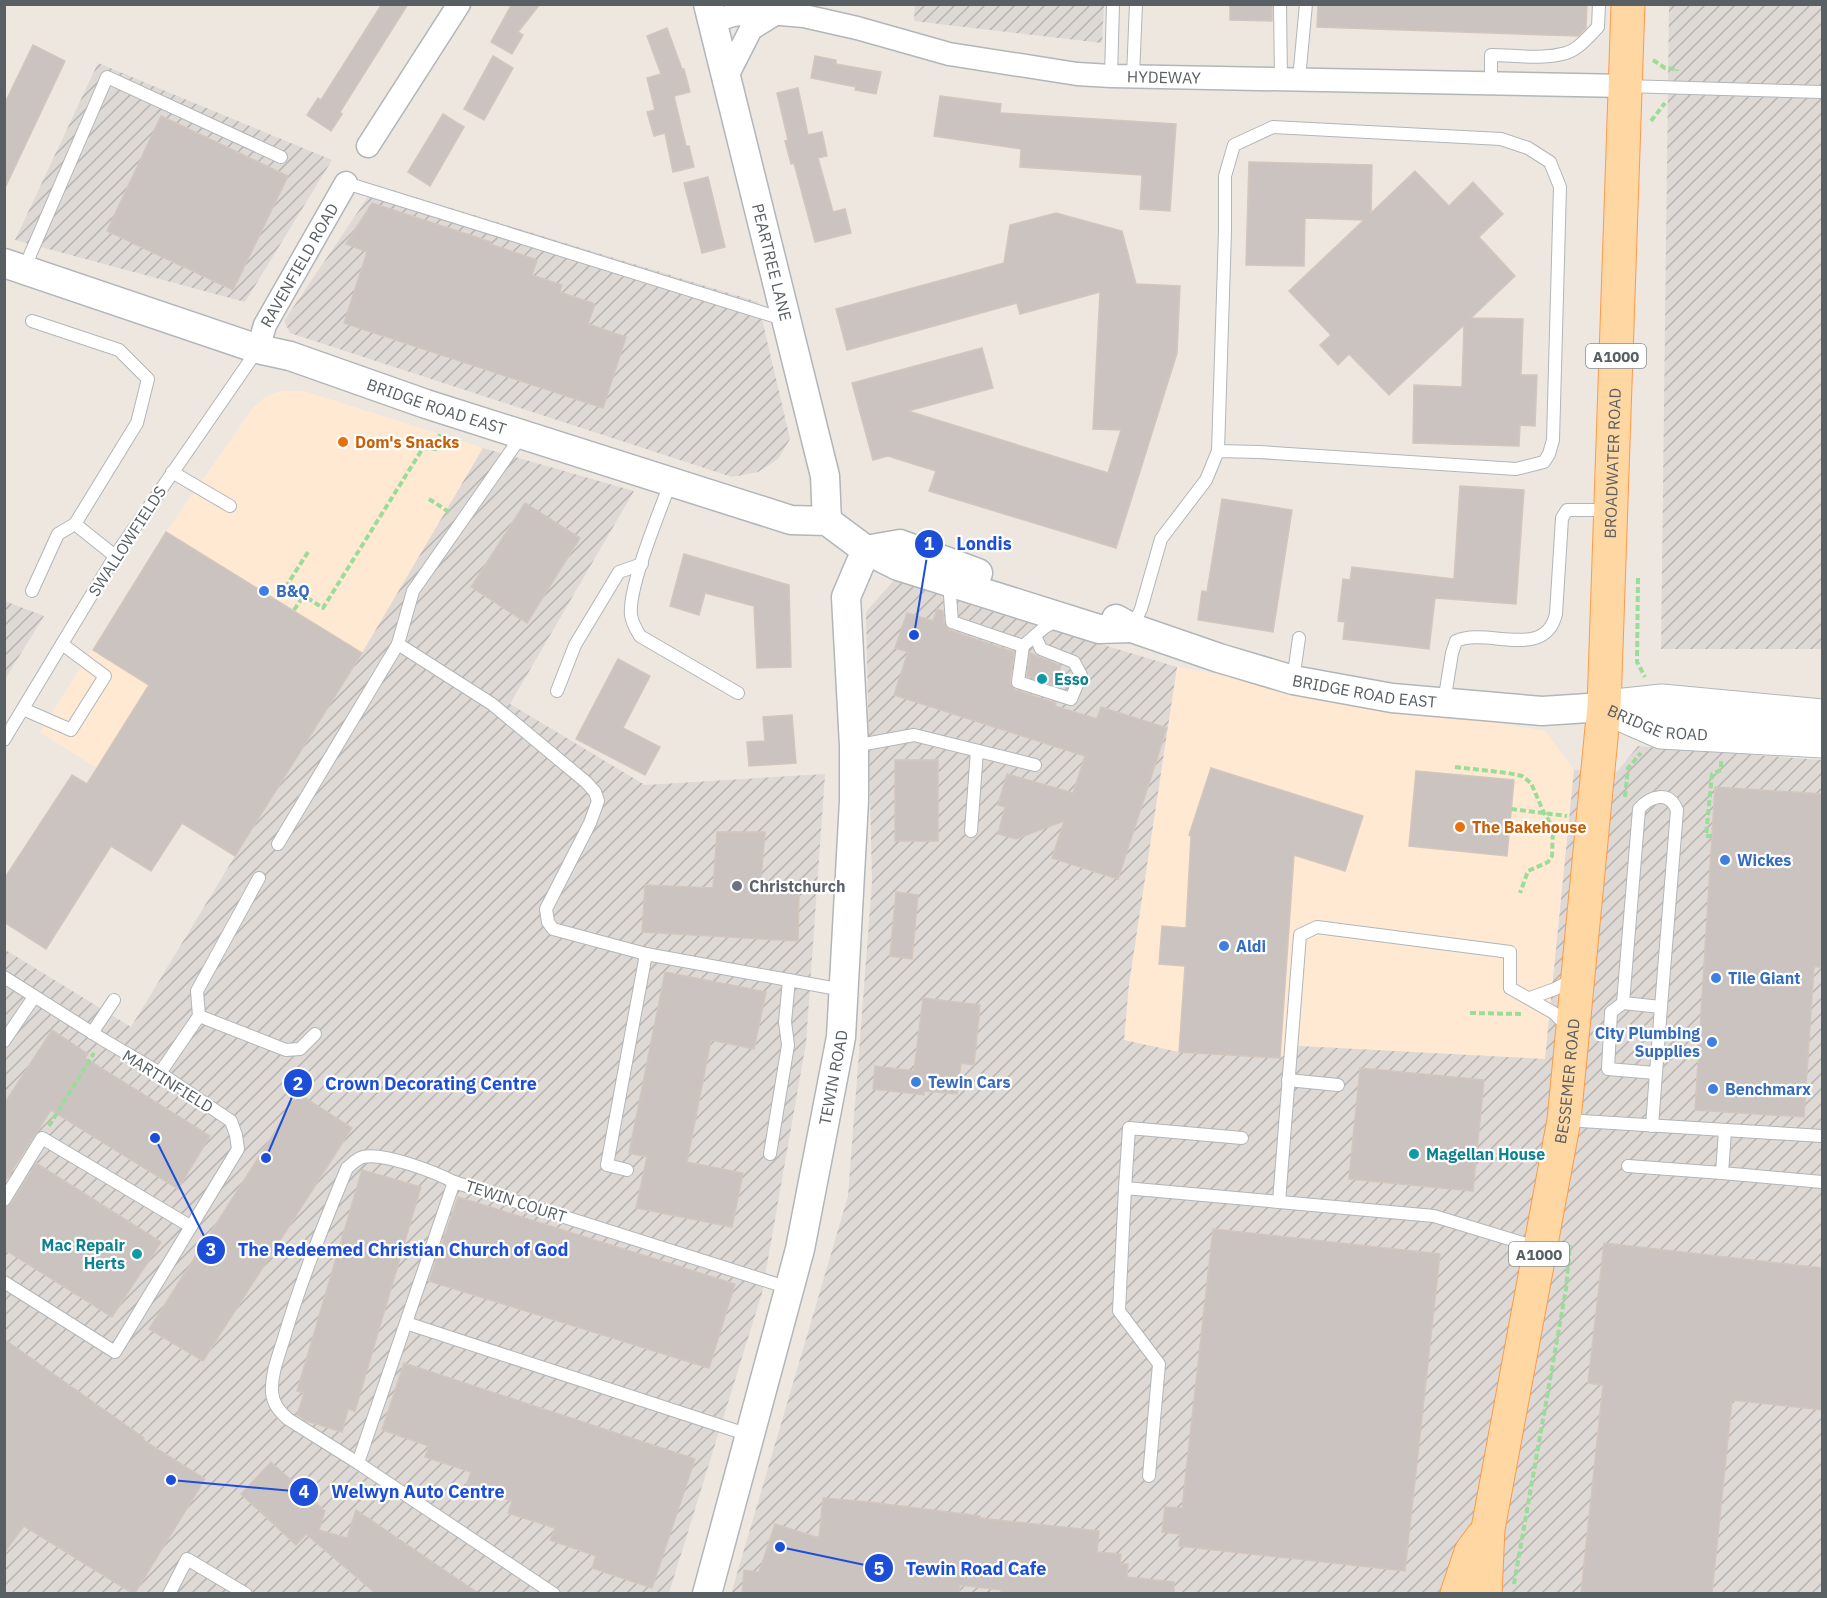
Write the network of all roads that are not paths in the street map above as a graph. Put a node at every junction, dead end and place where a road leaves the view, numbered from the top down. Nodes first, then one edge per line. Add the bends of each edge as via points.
1 (459, 4) edge
2 (1113, 4) edge
3 (1136, 4) edge
4 (1280, 4) edge
5 (1306, 4) edge
6 (1599, 4) edge
7 (1628, 4) edge
8 (710, 13) edge
9 (775, 14) junction
10 (1122, 76) junction
11 (726, 78) junction
12 (1290, 79) junction
13 (1491, 84) junction
14 (1626, 86) junction
15 (1822, 92) edge
16 (368, 146) dead end
17 (280, 157) dead end
18 (346, 183) joint
19 (14, 266) edge
20 (32, 321) dead end
21 (788, 321) junction
22 (258, 349) junction
23 (523, 434) junction
24 (1218, 451) junction
25 (172, 472) junction
26 (671, 481) junction
27 (230, 506) dead end
28 (1610, 510) junction
29 (826, 521) junction
30 (75, 524) junction
31 (866, 550) junction
32 (115, 556) junction
33 (642, 564) junction
34 (949, 582) junction
35 (32, 591) dead end
36 (1062, 618) junction
37 (1132, 628) junction
38 (1035, 636) junction
39 (1299, 638) dead end
40 (62, 644) junction
41 (398, 644) junction
42 (1023, 646) junction
43 (1293, 680) junction
44 (557, 691) dead end
45 (738, 693) dead end
46 (1444, 703) junction
47 (1604, 707) junction
48 (23, 709) junction
49 (1822, 716) edge
50 (4, 740) edge
51 (1822, 741) edge
52 (854, 746) junction
53 (977, 751) junction
54 (1035, 765) dead end
55 (970, 831) dead end
56 (278, 844) dead end
57 (259, 878) dead end
58 (646, 954) junction
59 (4, 977) edge
60 (1577, 977) junction
61 (789, 980) junction
62 (843, 990) junction
63 (34, 997) junction
64 (1530, 998) junction
65 (114, 1000) dead end
66 (1623, 1003) junction
67 (1661, 1007) junction
68 (199, 1016) junction
69 (1572, 1031) junction
70 (315, 1034) dead end
71 (97, 1036) junction
72 (4, 1041) edge
73 (160, 1073) junction
74 (1655, 1073) junction
75 (1288, 1080) junction
76 (1338, 1085) dead end
77 (1564, 1120) junction
78 (1652, 1126) junction
79 (1725, 1131) junction
80 (1822, 1136) edge
81 (1242, 1138) dead end
82 (770, 1154) dead end
83 (1628, 1166) dead end
84 (627, 1170) dead end
85 (1722, 1173) junction
86 (454, 1182) junction
87 (1822, 1182) edge
88 (1125, 1188) junction
89 (4, 1200) edge
90 (1280, 1202) junction
91 (190, 1226) junction
92 (1555, 1246) junction
93 (4, 1282) edge
94 (789, 1288) junction
95 (406, 1323) junction
96 (749, 1435) junction
97 (358, 1463) junction
98 (1149, 1476) dead end
99 (1488, 1529) junction
100 (169, 1593) edge
101 (246, 1593) edge
102 (554, 1593) edge
103 (706, 1593) edge
104 (1457, 1593) edge
105 (1485, 1593) edge

1 - 16 street
2 - 10 lane
3 - 10 lane
4 - 12 lane
5 - 12 lane
6 - 13 lane via 1598,27 1567,53 1491,55
7 - 14 main road, BROADWATER ROAD / A1000
8 - 9 street, HYDEWAY
8 - 11 street, PEARTREE LANE
9 - 10 street, HYDEWAY via 857,28 949,54 1077,74
9 - 11 street via 751,29
10 - 12 street, HYDEWAY
11 - 21 street, PEARTREE LANE
12 - 13 street, HYDEWAY
13 - 14 street, HYDEWAY
14 - 15 lane
14 - 28 main road, BROADWATER ROAD / A1000
17 - 19 lane via 107,77
18 - 21 lane
18 - 22 street, RAVENFIELD ROAD via 265,325
19 - 22 street, BRIDGE ROAD EAST
20 - 30 lane via 119,350 148,379 137,423
21 - 29 street, PEARTREE LANE via 825,476
22 - 23 street, BRIDGE ROAD EAST via 290,356
22 - 25 lane, SWALLOWFIELDS
23 - 26 street, BRIDGE ROAD EAST
23 - 41 lane via 413,591
24 - 24 lane via 1225,176 1234,146 1273,127 1345,130 1501,139 1528,148 1550,162 1560,187 1553,440 1544,462 1516,469
24 - 37 lane via 1206,480 1161,539
25 - 27 lane
25 - 32 lane, SWALLOWFIELDS
26 - 29 street, BRIDGE ROAD EAST via 791,520
26 - 33 lane
28 - 46 lane via 1568,510 1562,518 1556,614 1548,632 1526,640 1465,637 1456,641
28 - 47 main road, BROADWATER ROAD / A1000
29 - 31 street, BRIDGE ROAD EAST
30 - 32 lane
30 - 35 lane via 58,534
31 - 34 street, BRIDGE ROAD EAST via 898,566
31 - 37 street, BRIDGE ROAD EAST via 900,544 1107,614
31 - 52 street, TEWIN ROAD via 846,597
32 - 40 lane, SWALLOWFIELDS
33 - 44 lane via 619,572 575,645
33 - 45 lane via 631,614 640,636
34 - 36 street, BRIDGE ROAD EAST
34 - 42 lane via 952,622
36 - 37 street, BRIDGE ROAD EAST via 1099,629
36 - 38 lane
37 - 43 street, BRIDGE ROAD EAST
38 - 42 lane
38 - 42 lane via 1041,649 1074,662 1081,675 1071,699 1018,682
39 - 43 lane
40 - 48 lane, SWALLOWFIELDS
40 - 48 lane via 105,676 71,730
41 - 56 lane
41 - 58 lane via 492,704 595,792 598,801 590,823 546,909 548,922 553,929
43 - 46 street, BRIDGE ROAD EAST
46 - 47 street, BRIDGE ROAD EAST via 1542,711
47 - 49 main road, BRIDGE ROAD via 1662,701
47 - 51 main road, BRIDGE ROAD via 1661,732
47 - 60 main road, BESSEMER ROAD / A1000
48 - 50 lane, SWALLOWFIELDS
52 - 53 lane via 914,735
52 - 62 street, TEWIN ROAD
53 - 54 lane
53 - 55 lane
57 - 68 lane via 197,991
58 - 61 lane
58 - 84 lane via 607,1165
59 - 63 lane, MARTINFIELD
60 - 64 lane
60 - 69 main road, BESSEMER ROAD / A1000
61 - 62 lane
61 - 82 lane via 785,1022 788,1045
62 - 94 street, TEWIN ROAD via 841,1037
63 - 71 lane, MARTINFIELD
63 - 72 lane
64 - 69 lane via 1554,1013
64 - 75 lane via 1510,988 1510,952 1317,927 1300,935
65 - 71 lane
66 - 67 lane
66 - 67 lane via 1639,809 1646,800 1666,798 1677,810
66 - 74 lane via 1611,1012 1608,1069
67 - 74 lane
68 - 70 lane via 286,1050 300,1049
68 - 73 lane
69 - 77 main road, BESSEMER ROAD / A1000
71 - 73 lane, MARTINFIELD
73 - 91 lane, MARTINFIELD via 231,1121 236,1135 238,1149
74 - 78 lane
75 - 76 lane
75 - 90 lane
77 - 78 lane
77 - 92 main road, BESSEMER ROAD / A1000
78 - 79 lane
79 - 80 lane
79 - 85 lane
81 - 88 lane via 1129,1128
83 - 85 lane
85 - 87 lane
86 - 94 lane, TEWIN COURT
86 - 95 lane, TEWIN COURT
86 - 97 lane via 433,1172 374,1156 355,1160 347,1168 298,1292 275,1368 273,1400 288,1419
88 - 90 lane
88 - 98 lane via 1119,1311 1159,1364
89 - 91 lane via 42,1138
90 - 92 lane via 1434,1216
91 - 93 lane, MARTINFIELD via 115,1352
92 - 99 main road, BESSEMER ROAD / A1000
94 - 96 street, TEWIN ROAD
95 - 96 lane
95 - 97 lane, TEWIN COURT
96 - 103 street, TEWIN ROAD
97 - 102 lane
99 - 104 main road via 1471,1552
99 - 105 main road, BESSEMER ROAD / A1000
100 - 101 lane via 187,1559

